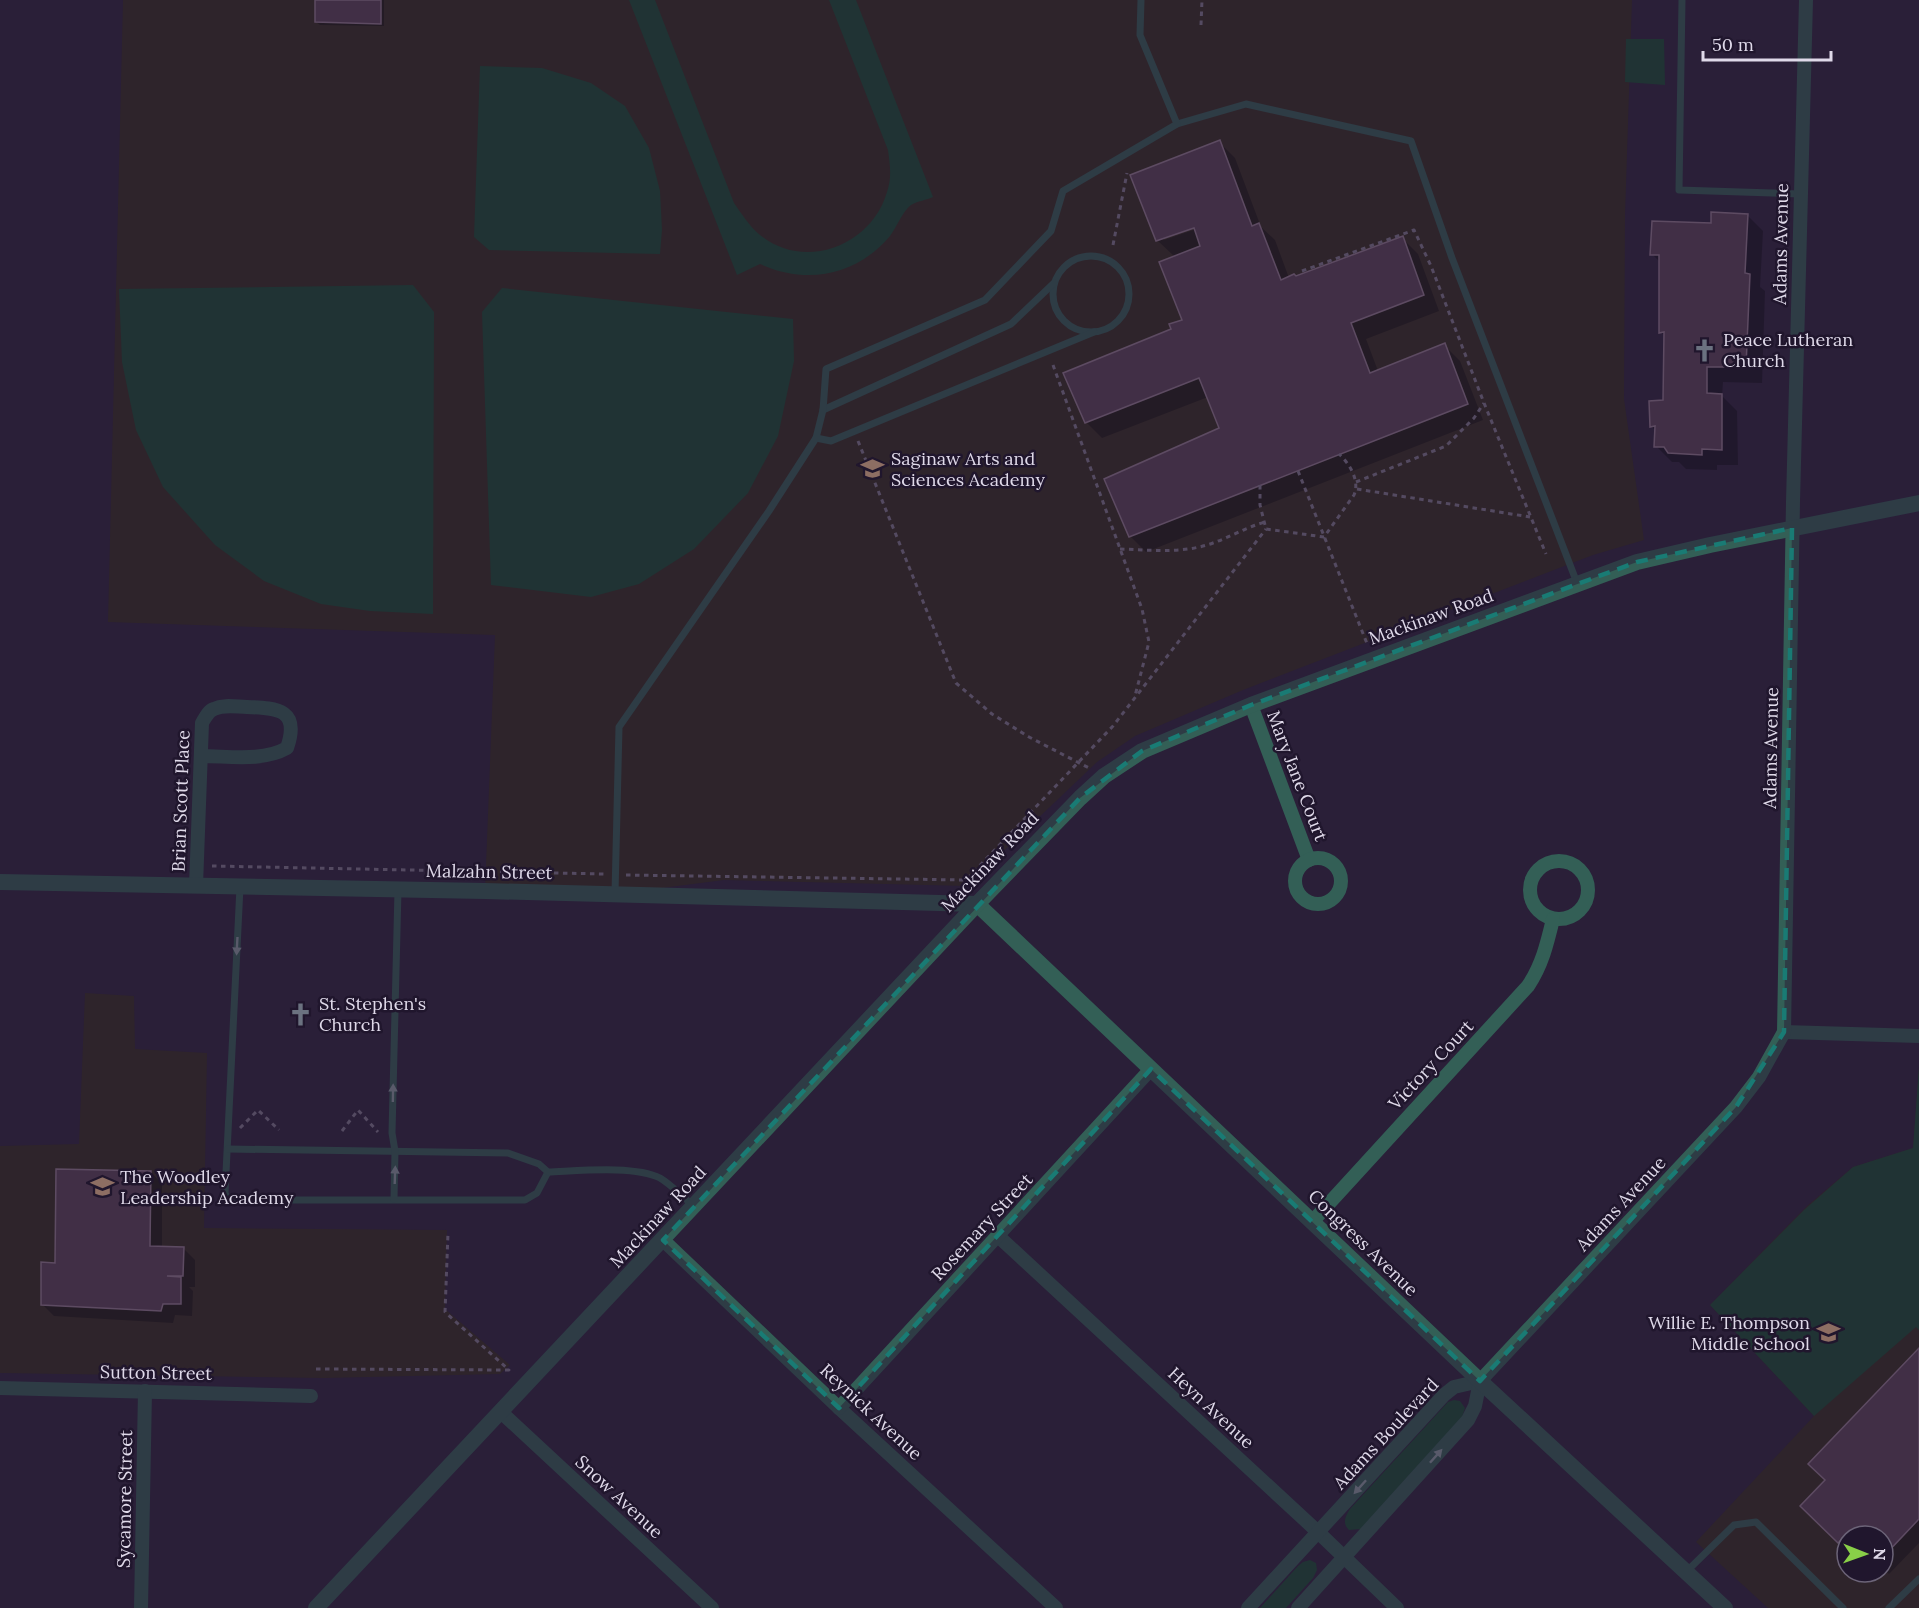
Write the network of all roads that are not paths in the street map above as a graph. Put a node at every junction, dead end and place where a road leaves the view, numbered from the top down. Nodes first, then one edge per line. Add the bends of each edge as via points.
1 (1141, 0) edge
2 (1682, 0) edge
3 (1806, 0) edge
4 (1177, 124) junction
5 (1800, 194) junction
6 (1054, 283) junction
7 (1094, 332) junction
8 (823, 410) junction
9 (816, 438) junction
10 (1919, 503) edge
11 (1792, 528) junction
12 (1577, 583) junction
13 (1251, 705) junction
14 (201, 756) junction
15 (1310, 860) dead end
16 (0, 882) edge
17 (196, 886) junction
18 (240, 887) junction
19 (398, 890) junction
20 (615, 894) junction
21 (976, 904) junction
22 (1553, 920) junction
23 (1784, 1032) junction
24 (1919, 1036) edge
25 (1151, 1069) junction
26 (228, 1149) junction
27 (395, 1151) junction
28 (548, 1172) junction
29 (394, 1199) junction
30 (694, 1206) junction
31 (1312, 1222) junction
32 (998, 1236) junction
33 (663, 1240) junction
34 (1480, 1381) junction
35 (0, 1388) edge
36 (145, 1391) junction
37 (310, 1396) dead end
38 (839, 1408) junction
39 (501, 1412) junction
40 (1318, 1532) junction
41 (1344, 1558) junction
42 (1686, 1572) junction
43 (1919, 1579) edge
44 (141, 1608) edge
45 (316, 1608) edge
46 (712, 1608) edge
47 (1056, 1608) edge
48 (1248, 1608) edge
49 (1298, 1608) edge
50 (1397, 1608) edge
51 (1725, 1608) edge
52 (1843, 1608) edge
53 (1889, 1608) edge

1 - 4 lane via 1140,35
2 - 5 lane via 1678,190
3 - 5 street, Adams Avenue
4 - 8 lane via 1063,191 1051,231 985,300 825,369
4 - 12 lane via 1246,104 1411,141
5 - 11 street, Adams Avenue
6 - 7 lane via 1055,308 1061,318 1076,329
6 - 7 lane via 1065,267 1082,257 1095,256 1118,267 1129,290 1124,314 1106,329
6 - 8 lane via 1011,324
7 - 9 lane via 831,441
8 - 9 lane
9 - 20 lane via 619,727
10 - 11 street, Mackinaw Road
11 - 12 street, Mackinaw Road via 1637,562
11 - 23 street, Adams Avenue
12 - 13 street, Mackinaw Road
13 - 15 street, Mary Jane Court
13 - 21 street, Mackinaw Road via 1142,751 1104,776
14 - 14 street, Brian Scott Place via 202,723 212,709 270,708 279,710 292,724 287,748 275,755
14 - 17 street, Brian Scott Place
16 - 17 street, Malzahn Street
17 - 18 street, Malzahn Street
18 - 19 street, Malzahn Street
18 -> 26 lane
19 - 20 street, Malzahn Street
27 -> 19 lane via 392,1132
20 - 21 street, Malzahn Street
21 - 25 street, Congress Avenue
21 - 30 street, Mackinaw Road
22 - 22 street via 1579,912 1588,896 1586,877 1564,861 1544,864 1530,890 1536,909
22 - 31 street, Victory Court via 1538,972 1528,986
23 - 24 street
23 - 34 street, Adams Avenue via 1759,1077 1736,1107
25 - 31 street, Congress Avenue
25 - 32 street, Rosemary Street
26 - 27 lane
26 - 29 lane via 225,1193 233,1200
27 - 28 lane via 508,1153
29 -> 27 lane
28 - 29 lane via 537,1193 525,1200
28 - 30 lane via 641,1172 663,1180
30 - 33 street, Mackinaw Road
31 - 34 street, Congress Avenue
32 - 38 street, Rosemary Street
32 - 40 street, Heyn Avenue
33 - 38 street, Reynick Avenue
33 - 39 street, Mackinaw Road
34 -> 40 street, Adams Boulevard via 1454,1387 1444,1395
41 -> 34 street via 1468,1420
34 - 42 street, Congress Avenue
35 - 36 street, Sutton Street
36 - 37 street, Sutton Street
36 - 44 street, Sycamore Street
38 - 47 street, Reynick Avenue
39 - 45 street, Mackinaw Road
39 - 46 street, Snow Avenue
40 - 41 street, Heyn Avenue
40 - 48 street, Adams Boulevard
41 - 49 street
41 - 50 street, Heyn Avenue
42 - 51 street, Congress Avenue
42 - 52 lane via 1734,1525 1756,1522
43 - 53 lane

